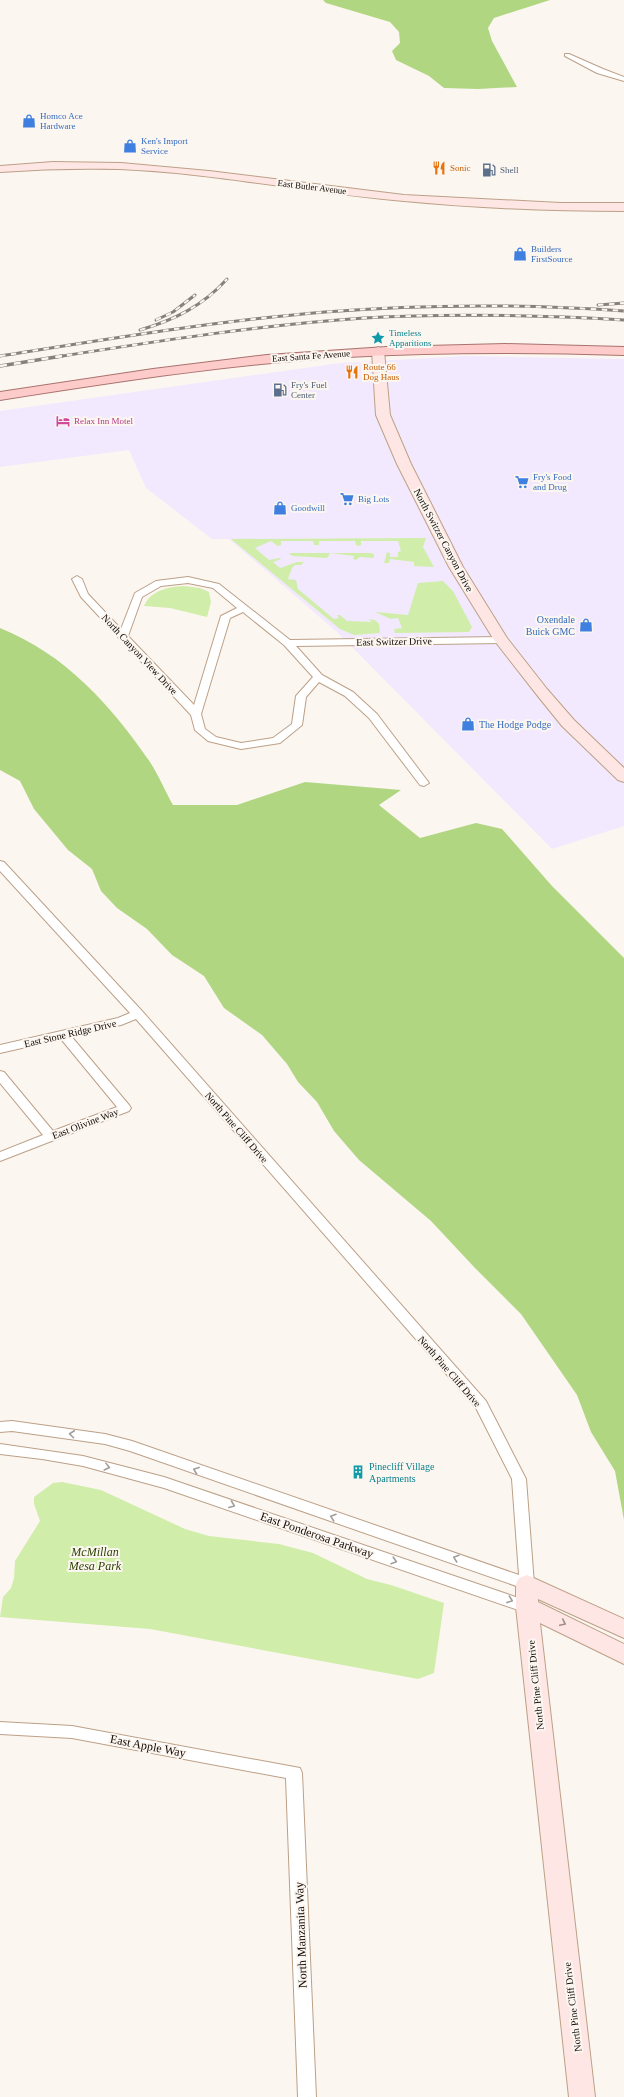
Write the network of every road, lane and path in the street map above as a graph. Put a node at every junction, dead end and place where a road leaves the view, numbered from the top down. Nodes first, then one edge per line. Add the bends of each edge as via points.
1 (567, 55) dead end
2 (624, 80) edge
3 (0, 169) edge
4 (624, 207) edge
5 (624, 351) edge
6 (378, 352) junction
7 (0, 396) edge
8 (77, 579) dead end
9 (243, 609) junction
10 (123, 637) junction
11 (501, 640) junction
12 (288, 643) junction
13 (318, 676) junction
14 (196, 714) junction
15 (624, 777) edge
16 (424, 783) dead end
17 (0, 864) edge
18 (138, 1014) junction
19 (63, 1034) junction
20 (0, 1049) edge
21 (0, 1076) edge
22 (51, 1136) junction
23 (0, 1157) edge
24 (0, 1427) edge
25 (0, 1449) edge
26 (226, 1480) junction
27 (215, 1499) junction
28 (527, 1595) junction
29 (624, 1629) edge
30 (624, 1655) edge
31 (0, 1728) edge
32 (294, 1774) joint
33 (307, 2097) edge
34 (582, 2097) edge

1 - 2 street
3 - 4 street, East Butler Avenue via 53,165 120,166 209,174 404,198 523,205
5 - 6 main road, East Santa Fe Avenue via 515,348
6 - 7 main road, East Santa Fe Avenue via 197,367
6 - 11 street, North Switzer Canyon Drive via 383,415 404,464 456,567
8 - 10 street, North Canyon View Drive via 84,595
9 - 10 street via 216,586 188,580 159,583 138,595
9 - 12 street
9 - 14 street via 226,616
10 - 14 street, North Canyon View Drive
11 - 12 street, East Switzer Drive
11 - 15 street, North Switzer Canyon Drive via 568,723
12 - 13 street
13 - 14 street, North Canyon View Drive via 302,696 297,726 276,741 241,746 212,739 200,730
13 - 16 street via 349,694 373,716
17 - 18 street, North Pine Cliff Drive
18 - 19 street, East Stone Ridge Drive via 121,1021
18 - 28 street, North Pine Cliff Drive via 481,1405 519,1479
19 - 20 street, East Stone Ridge Drive
19 - 22 street, East Olivine Way via 125,1108
21 - 22 street
22 - 23 street, East Olivine Way
26 -> 24 street, East Ponderosa Parkway via 132,1446 105,1439 12,1426
25 -> 27 street, East Ponderosa Parkway via 72,1458 126,1471
26 - 27 street
28 -> 26 street, East Ponderosa Parkway via 493,1570
27 -> 28 street, East Ponderosa Parkway via 324,1539
28 - 29 street, East Ponderosa Parkway
28 -> 30 street, East Ponderosa Parkway
28 - 34 street, North Pine Cliff Drive
31 - 32 street, East Apple Way via 72,1732
32 - 33 street, North Manzanita Way

